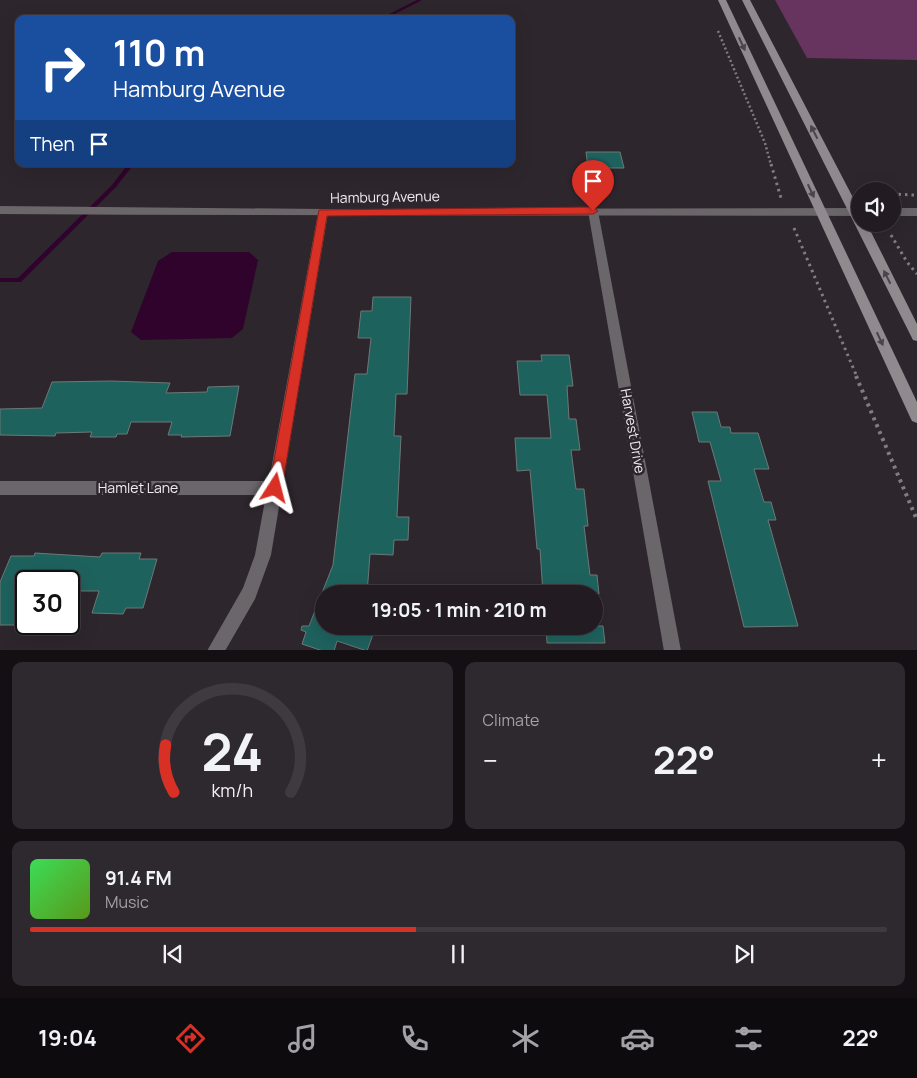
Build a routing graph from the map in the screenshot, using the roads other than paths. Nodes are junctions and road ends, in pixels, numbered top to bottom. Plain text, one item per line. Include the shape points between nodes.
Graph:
1 (722, 0) edge
2 (746, 0) edge
3 (851, 201) edge
4 (0, 210) edge
5 (593, 211) junction
6 (821, 212) junction
7 (851, 212) edge
8 (901, 212) edge
9 (917, 212) edge
10 (323, 213) junction
11 (865, 232) edge
12 (917, 336) edge
13 (917, 417) edge
14 (0, 488) edge
15 (275, 488) junction
16 (215, 650) edge
17 (673, 650) edge

1 -> 6 main road
3 -> 2 main road
4 - 10 street, Hamburg Avenue
5 - 6 street, Hamburg Avenue
5 - 10 street, Hamburg Avenue
5 - 17 street, Harvest Drive
6 - 7 street, Hamburg Avenue
6 -> 13 main road
8 - 9 street
10 - 15 street
12 -> 11 main road
14 - 15 street, Hamlet Lane
15 - 16 street via 256,576

